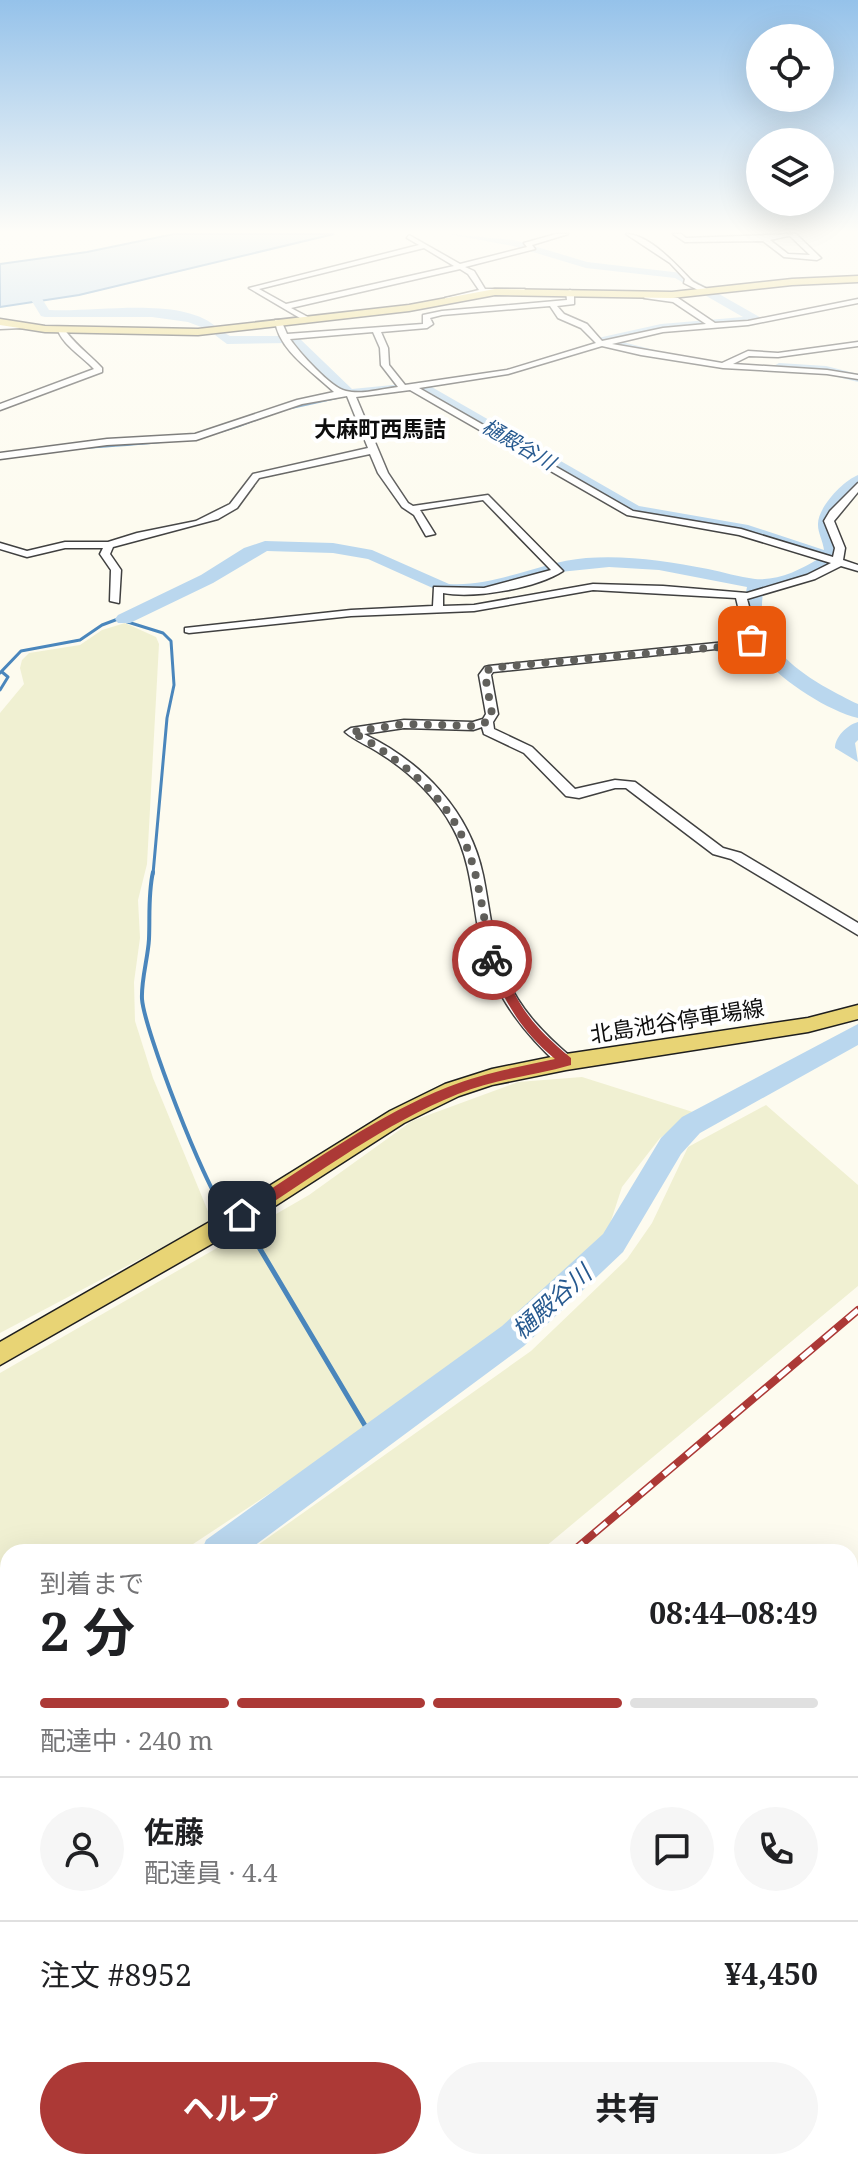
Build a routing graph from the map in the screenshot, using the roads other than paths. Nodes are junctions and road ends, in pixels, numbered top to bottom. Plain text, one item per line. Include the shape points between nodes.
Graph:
1 (63, 335) edge
2 (284, 335) edge
3 (317, 335) edge
4 (378, 335) edge
5 (596, 335) edge
6 (641, 335) edge
7 (285, 338) junction
8 (607, 343) junction
9 (858, 344) edge
10 (724, 365) junction
11 (856, 377) edge
12 (415, 388) junction
13 (346, 395) junction
14 (0, 407) edge
15 (374, 450) junction
16 (0, 456) edge
17 (858, 486) edge
18 (845, 499) junction
19 (858, 501) edge
20 (411, 509) junction
21 (430, 534) dead end
22 (109, 545) junction
23 (0, 546) edge
24 (830, 561) junction
25 (858, 568) edge
26 (749, 596) junction
27 (115, 601) dead end
28 (438, 610) junction
29 (189, 630) dead end
30 (487, 722) junction
31 (858, 930) edge
32 (858, 1012) edge
33 (566, 1062) junction
34 (0, 1354) edge

1 - 14 street via 99,370
2 - 7 street
3 - 7 street
4 - 12 street via 385,365
5 - 8 street
6 - 8 street
7 - 13 street
8 - 10 street
8 - 12 street via 524,368
9 - 10 street via 778,355 748,353
10 - 11 street
12 - 13 street
12 - 24 street via 630,513 741,532
13 - 15 street
13 - 16 street via 270,410 196,437
15 - 20 street via 383,473
15 - 22 street via 256,476 234,506 217,516
17 - 18 street
18 - 19 street
18 - 24 street via 829,521 840,548
20 - 21 street
20 - 28 street via 485,497 554,568 494,591 438,589
22 - 23 street via 65,545 27,554
22 - 27 street via 105,554 116,570
24 - 25 street
24 - 26 street via 811,577
26 - 28 street via 593,587
26 - 30 street via 750,643 489,669 485,675 492,714
28 - 29 street
30 - 31 street via 488,731 528,750 571,793 630,785 718,851 736,856
30 - 33 street via 376,726 351,732 433,790 451,812 468,845 492,959 517,1012
32 - 33 main road, 北島池谷停車場線 via 808,1025
33 - 34 main road, 北島池谷停車場線 via 479,1081 397,1117 242,1215

